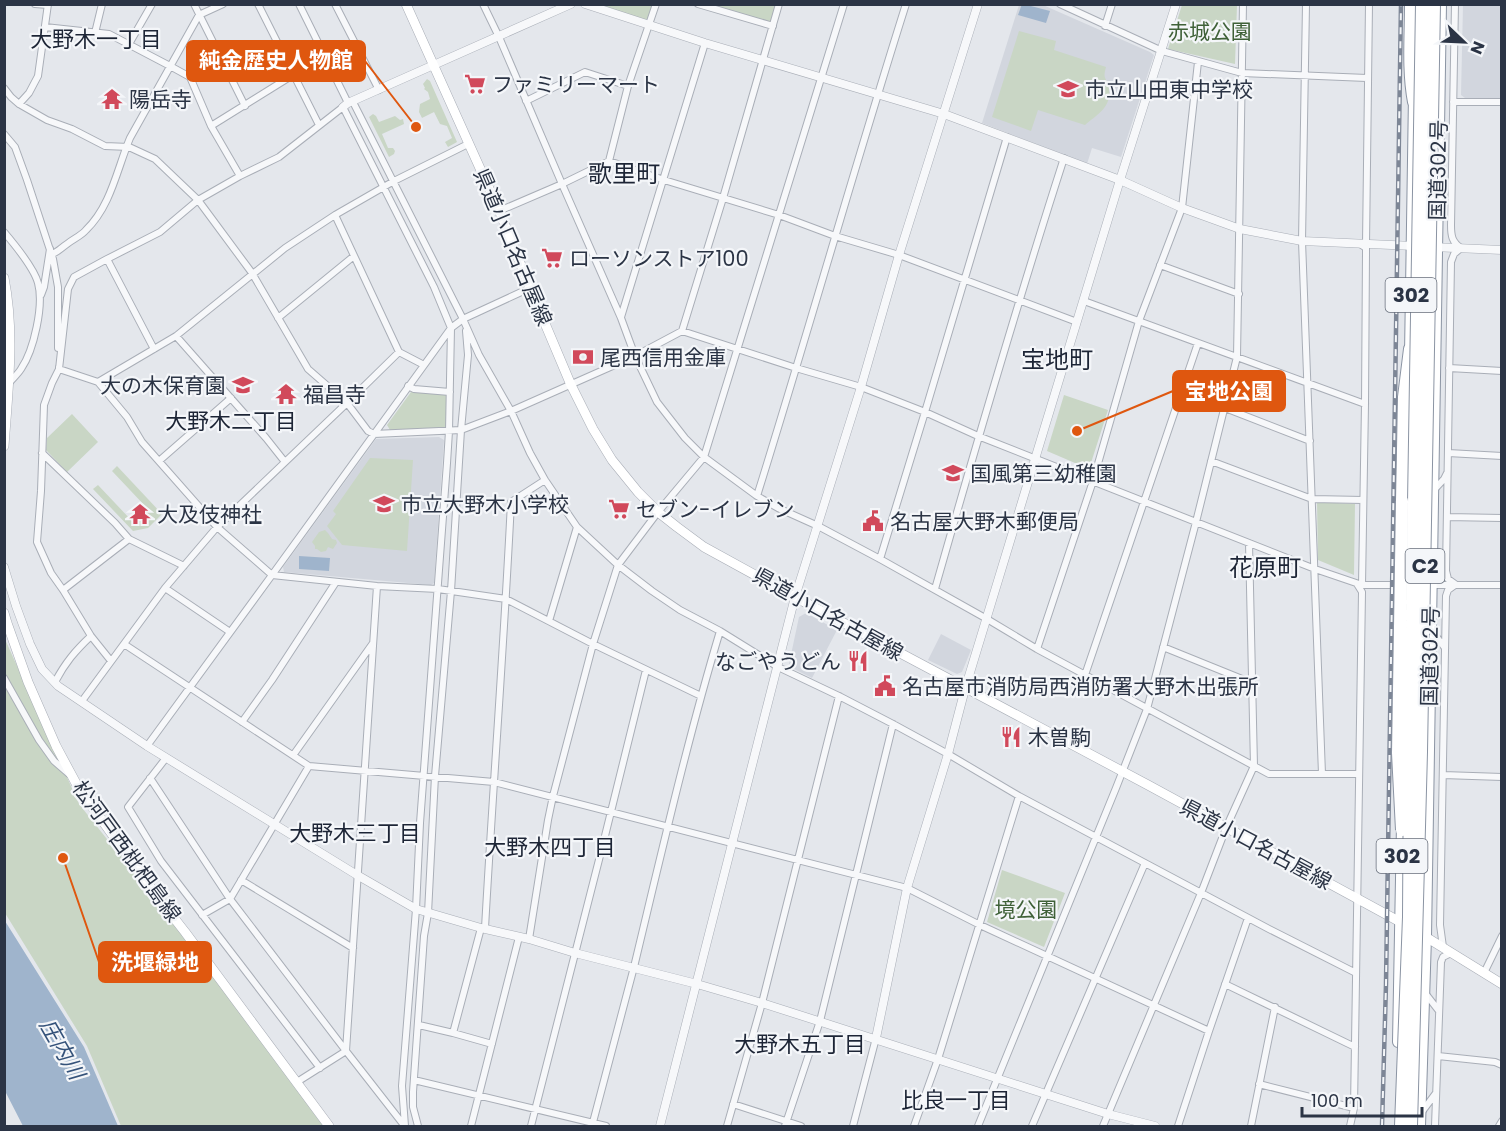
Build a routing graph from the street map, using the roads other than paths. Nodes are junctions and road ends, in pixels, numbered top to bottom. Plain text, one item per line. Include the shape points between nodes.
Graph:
1 (35, 4) edge
2 (102, 4) edge
3 (152, 4) edge
4 (194, 4) edge
5 (223, 4) edge
6 (258, 4) edge
7 (299, 4) edge
8 (335, 4) edge
9 (406, 4) edge
10 (483, 4) edge
11 (571, 4) edge
12 (585, 4) edge
13 (656, 4) edge
14 (698, 4) edge
15 (779, 4) edge
16 (844, 4) edge
17 (906, 4) edge
18 (978, 4) edge
19 (1060, 4) edge
20 (1112, 4) edge
21 (1176, 4) edge
22 (1243, 4) edge
23 (1306, 4) edge
24 (1369, 4) edge
25 (1413, 4) edge
26 (1422, 4) edge
27 (1434, 4) edge
28 (1441, 4) edge
29 (1455, 4) edge
30 (48, 5) edge
31 (199, 15) junction
32 (649, 25) junction
33 (773, 26) junction
34 (1105, 26) junction
35 (45, 27) junction
36 (95, 33) junction
37 (499, 37) junction
38 (705, 43) junction
39 (129, 44) junction
40 (1162, 51) junction
41 (763, 60) junction
42 (1198, 62) junction
43 (170, 66) junction
44 (433, 66) junction
45 (1242, 73) junction
46 (293, 75) junction
47 (1305, 77) junction
48 (822, 78) junction
49 (1367, 78) junction
50 (628, 87) junction
51 (4, 88) edge
52 (380, 90) junction
53 (877, 95) junction
54 (526, 101) junction
55 (1414, 102) joint
56 (1453, 102) junction
57 (1502, 102) edge
58 (19, 104) junction
59 (348, 104) junction
60 (245, 106) junction
61 (944, 114) junction
62 (319, 125) junction
63 (211, 126) junction
64 (4, 134) edge
65 (1007, 137) junction
66 (468, 144) junction
67 (126, 147) junction
68 (1064, 158) junction
69 (609, 161) junction
70 (1452, 162) junction
71 (240, 176) junction
72 (664, 180) junction
73 (1120, 180) junction
74 (1438, 180) junction
75 (394, 181) junction
76 (562, 184) junction
77 (384, 187) junction
78 (723, 198) junction
79 (198, 200) junction
80 (1182, 208) junction
81 (499, 211) junction
82 (335, 215) junction
83 (779, 215) junction
84 (1240, 229) junction
85 (4, 232) edge
86 (835, 236) junction
87 (1302, 241) junction
88 (1362, 244) junction
89 (1412, 246) junction
90 (1437, 247) junction
91 (1461, 248) junction
92 (1502, 250) edge
93 (51, 252) junction
94 (899, 255) junction
95 (354, 256) junction
96 (107, 259) junction
97 (1160, 265) junction
98 (252, 273) junction
99 (4, 278) edge
100 (964, 280) junction
101 (530, 288) junction
102 (1437, 293) junction
103 (1239, 294) junction
104 (40, 298) junction
105 (1018, 300) junction
106 (1084, 301) junction
107 (1450, 309) junction
108 (278, 318) junction
109 (621, 318) junction
110 (463, 319) junction
111 (1139, 321) junction
112 (1077, 322) junction
113 (451, 328) junction
114 (682, 331) junction
115 (176, 336) junction
116 (1198, 343) junction
117 (1410, 349) junction
118 (154, 350) junction
119 (738, 350) junction
120 (399, 352) junction
121 (635, 356) junction
122 (1237, 357) junction
123 (424, 365) junction
124 (796, 368) junction
125 (1449, 368) junction
126 (59, 369) junction
127 (1502, 371) edge
128 (98, 382) junction
129 (1307, 382) junction
130 (9, 383) junction
131 (571, 385) junction
132 (408, 386) junction
133 (861, 387) junction
134 (450, 392) junction
135 (231, 398) junction
136 (347, 403) junction
137 (1365, 404) junction
138 (1225, 408) junction
139 (511, 411) junction
140 (925, 412) junction
141 (461, 430) junction
142 (449, 431) junction
143 (374, 434) junction
144 (978, 436) junction
145 (1310, 441) junction
146 (4, 446) edge
147 (42, 453) junction
148 (1448, 453) junction
149 (1502, 456) edge
150 (704, 457) junction
151 (1036, 459) junction
152 (159, 461) junction
153 (1212, 461) junction
154 (285, 462) junction
155 (1448, 470) junction
156 (545, 480) junction
157 (1093, 481) junction
158 (1433, 492) junction
159 (756, 496) junction
160 (1312, 499) junction
161 (1363, 500) junction
162 (1144, 502) junction
163 (658, 512) junction
164 (1447, 517) junction
165 (1502, 518) edge
166 (1196, 522) junction
167 (818, 526) junction
168 (217, 527) junction
169 (578, 527) junction
170 (129, 539) junction
171 (1249, 543) junction
172 (880, 559) junction
173 (618, 565) junction
174 (184, 566) junction
175 (4, 567) edge
176 (1315, 569) junction
177 (272, 576) junction
178 (336, 582) junction
179 (1359, 584) junction
180 (1456, 584) junction
181 (1407, 585) junction
182 (1431, 585) junction
183 (1502, 585) edge
184 (377, 586) junction
185 (165, 588) junction
186 (438, 589) junction
187 (935, 589) junction
188 (63, 590) junction
189 (451, 591) junction
190 (795, 597) junction
191 (506, 599) junction
192 (4, 613) edge
193 (987, 619) junction
194 (549, 621) junction
195 (1430, 628) junction
196 (720, 631) junction
197 (230, 632) junction
198 (91, 636) junction
199 (373, 643) junction
200 (124, 644) junction
201 (593, 644) junction
202 (1163, 647) junction
203 (1445, 648) junction
204 (1037, 650) junction
205 (111, 662) junction
206 (778, 667) junction
207 (646, 670) junction
208 (1085, 675) junction
209 (4, 678) edge
210 (55, 682) junction
211 (1252, 683) junction
212 (190, 688) junction
213 (965, 689) junction
214 (701, 696) junction
215 (839, 696) junction
216 (82, 701) junction
217 (1147, 709) junction
218 (242, 722) junction
219 (893, 724) junction
220 (147, 746) junction
221 (294, 754) junction
222 (948, 754) junction
223 (166, 758) junction
224 (309, 766) junction
225 (1254, 766) junction
226 (364, 770) junction
227 (1122, 772) junction
228 (1322, 774) junction
229 (1359, 774) junction
230 (424, 775) junction
231 (1443, 775) junction
232 (435, 776) junction
233 (73, 777) junction
234 (1502, 777) edge
235 (150, 778) junction
236 (494, 782) junction
237 (554, 796) junction
238 (1019, 796) junction
239 (611, 811) junction
240 (274, 824) junction
241 (668, 826) junction
242 (1226, 828) junction
243 (1096, 837) junction
244 (733, 842) junction
245 (799, 860) junction
246 (1145, 863) junction
247 (357, 875) junction
248 (855, 875) junction
249 (241, 880) junction
250 (907, 888) junction
251 (1409, 890) junction
252 (1201, 893) junction
253 (230, 899) junction
254 (1358, 899) junction
255 (416, 909) junction
256 (428, 913) junction
257 (202, 915) junction
258 (1248, 918) junction
259 (1401, 922) junction
260 (980, 925) junction
261 (483, 928) junction
262 (1502, 936) edge
263 (1426, 937) junction
264 (519, 938) junction
265 (529, 939) junction
266 (353, 948) junction
267 (1447, 950) junction
268 (575, 953) junction
269 (1047, 956) junction
270 (633, 968) junction
271 (1484, 973) junction
272 (1356, 974) junction
273 (1095, 978) junction
274 (697, 984) junction
275 (1225, 984) junction
276 (1502, 984) edge
277 (1424, 993) junction
278 (762, 1003) junction
279 (1154, 1005) junction
280 (1275, 1007) junction
281 (1439, 1014) junction
282 (820, 1021) junction
283 (418, 1025) junction
284 (1209, 1030) junction
285 (453, 1033) junction
286 (876, 1038) junction
287 (492, 1044) junction
288 (1355, 1047) junction
289 (346, 1051) junction
290 (1438, 1056) junction
291 (938, 1059) junction
292 (1502, 1065) edge
293 (320, 1068) junction
294 (997, 1078) junction
295 (414, 1080) junction
296 (297, 1082) junction
297 (1259, 1084) junction
298 (1437, 1090) junction
299 (1046, 1093) junction
300 (480, 1095) junction
301 (734, 1104) junction
302 (1354, 1108) junction
303 (535, 1110) junction
304 (1421, 1113) junction
305 (1108, 1114) junction
306 (1502, 1121) edge
307 (786, 1124) edge
308 (592, 1125) edge
309 (329, 1126) edge
310 (405, 1126) edge
311 (418, 1126) edge
312 (471, 1126) edge
313 (531, 1126) edge
314 (606, 1126) edge
315 (660, 1126) edge
316 (727, 1126) edge
317 (801, 1126) edge
318 (853, 1126) edge
319 (914, 1126) edge
320 (978, 1126) edge
321 (1032, 1126) edge
322 (1103, 1126) edge
323 (1155, 1126) edge
324 (1179, 1126) edge
325 (1251, 1126) edge
326 (1350, 1126) edge
327 (1395, 1126) edge
328 (1401, 1126) edge
329 (1412, 1126) edge
330 (1420, 1126) edge
331 (1436, 1126) edge
332 (1499, 1126) edge

1 - 30 street
2 - 36 street
3 - 39 street
4 - 31 street
5 - 31 street
6 - 46 street
7 - 59 street
8 - 52 street
9 - 44 main road, 県道小口名古屋線
10 - 37 street
11 - 37 street
12 - 32 street
13 - 32 street
14 - 33 street
15 - 33 street
16 - 48 street
17 - 53 street
18 - 61 street
19 - 34 street
20 - 34 street
21 - 40 street
22 - 45 street
23 - 47 street
24 - 49 street
25 - 55 highway via 1410,62
26 - 251 highway, C2, bridge
27 - 329 highway, C2, bridge
28 - 74 highway, 国道302号 / 302
29 - 56 street
30 - 35 street
31 - 43 street
31 - 60 street
32 - 38 street
32 - 50 street
33 - 41 street
34 - 40 street
35 - 36 street
35 - 58 street via 38,76
36 - 39 street via 109,34
37 - 44 street
37 - 54 street
38 - 41 street
38 - 72 street
39 - 43 street
40 - 42 street
40 - 73 street
41 - 48 street
41 - 78 street
42 - 45 street
42 - 80 street
43 - 63 street via 190,77
43 - 67 street
44 - 52 street
44 - 66 main road, 県道小口名古屋線
45 - 47 street
45 - 84 street
46 - 60 street
46 - 62 street
47 - 49 street
47 - 87 street
48 - 53 street
48 - 83 street
49 - 88 street
50 - 54 street via 585,72
50 - 69 street
51 - 58 street
52 - 59 street
53 - 61 street
53 - 86 street
54 - 76 street
55 - 89 highway, 国道302号 / 302
56 - 57 street
56 - 70 street
58 - 67 street via 105,146
59 - 62 street
59 - 75 street
59 - 77 street
60 - 63 street
61 - 65 street
61 - 94 street
62 - 71 street via 279,157
63 - 71 street
64 - 93 street via 15,147
65 - 68 street
65 - 100 street
66 - 75 street
66 - 81 main road, 県道小口名古屋線
67 - 79 street via 155,159
67 - 93 street via 106,201 94,220 58,252
68 - 73 street
68 - 105 street
69 - 72 street
69 - 76 street
70 - 74 street
70 - 91 street via 1451,237
71 - 79 street
72 - 78 street
72 - 109 street
73 - 80 street
73 - 106 street
74 - 90 highway, 国道302号 / 302
75 - 77 street
75 - 110 street
76 - 81 street
76 - 109 street
77 - 82 street
77 - 113 street
78 - 83 street
78 - 114 street
79 - 96 street via 160,232
79 - 98 street
80 - 84 street
80 - 97 street
81 - 101 main road, 県道小口名古屋線
82 - 95 street
82 - 98 street
83 - 86 street
83 - 119 street
84 - 87 street
84 - 103 street
85 - 104 street via 38,282
86 - 94 street
86 - 124 street
87 - 88 street
87 - 129 street
88 - 89 street
88 - 137 street via 1366,252
89 - 90 street
89 - 117 highway, 国道302号 / 302
90 - 91 street
90 - 102 highway, 国道302号 / 302
91 - 92 street
91 - 107 street via 1450,262
93 - 104 street
93 - 126 street via 58,287
94 - 100 street
94 - 133 street
95 - 108 street
95 - 120 street
96 - 118 street
96 - 126 street via 74,277 68,289
97 - 103 street
97 - 111 street
98 - 108 street
98 - 115 street
99 - 130 main road via 10,328
100 - 105 street
100 - 140 street
101 - 110 street
101 - 131 main road, 県道小口名古屋線
102 - 107 street
102 - 158 highway, 国道302号 / 302
103 - 122 street
104 - 130 street via 34,338 22,368
105 - 112 street
105 - 144 street
106 - 111 street
106 - 112 street
107 - 125 street
108 - 136 street via 308,369
109 - 121 street
110 - 113 street
110 - 139 street
110 - 141 street via 468,355
111 - 116 street
111 - 157 street
112 - 151 street
113 - 123 street
113 - 134 street
114 - 119 street
114 - 121 street
115 - 118 street
115 - 135 street
116 - 122 street
116 - 162 street
117 - 181 highway, 国道302号 / 302
117 - 251 highway, bridge via 1404,397 1398,753
118 - 128 street
119 - 124 street
119 - 150 street
120 - 123 street
120 - 136 street
121 - 131 street
121 - 150 street via 657,402
122 - 129 street
122 - 138 street
123 - 132 street
124 - 133 street
124 - 159 street
125 - 127 street
125 - 148 street
126 - 128 street
126 - 147 street via 44,405
128 - 152 street
129 - 137 street
129 - 145 street
130 - 146 main road
131 - 139 street
131 - 163 main road, 県道小口名古屋線 via 612,460
132 - 134 street
132 - 143 street
133 - 140 street
133 - 167 street
134 - 142 street
135 - 152 street
135 - 154 street
136 - 143 street
136 - 154 street
137 - 161 street
138 - 145 street
138 - 153 street
139 - 141 street
139 - 156 street
140 - 144 street
140 - 172 street
141 - 142 street
141 - 189 street
142 - 143 street
142 - 186 street
143 - 177 street
144 - 151 street
144 - 187 street
145 - 160 street
147 - 170 street
147 - 188 street via 37,542
148 - 149 street
148 - 155 street
150 - 159 street
150 - 163 street
151 - 157 street
151 - 193 street
152 - 168 street
153 - 160 street
153 - 166 street
154 - 168 street
155 - 158 street
155 - 164 street
156 - 169 street
156 - 191 street via 511,502
157 - 162 street
157 - 204 street
158 - 182 highway, 国道302号 / 302
159 - 167 street
160 - 161 street
160 - 176 street
161 - 179 street
162 - 166 street
162 - 208 street
163 - 173 street
163 - 190 main road, 県道小口名古屋線 via 704,547
164 - 165 street
164 - 180 street via 1446,572
166 - 171 street
166 - 202 street
167 - 172 street
167 - 190 street
168 - 174 street
168 - 177 street
169 - 173 street
169 - 194 street
170 - 174 street
170 - 188 street
171 - 176 street
171 - 211 street
172 - 187 street
173 - 196 street via 680,610
173 - 201 street
174 - 185 street
175 - 210 street via 30,644 42,669
176 - 179 street
176 - 228 street
177 - 178 street
177 - 197 street
178 - 184 street
178 - 218 street
179 - 181 street
179 - 229 street
180 - 182 street
180 - 183 street
180 - 203 street via 1447,593
181 - 182 street
181 - 259 highway, 国道302号 / 302
182 - 195 highway, 国道302号 / 302
184 - 186 street
184 - 199 street
185 - 197 street
185 - 200 street
186 - 189 street
186 - 230 street
187 - 193 street
188 - 198 street
189 - 191 street
189 - 232 street
190 - 206 street
190 - 213 main road, 県道小口名古屋線
191 - 194 street
191 - 236 street
192 - 233 main road, 松河戸西枇杷島線 via 28,682
193 - 204 street
193 - 213 street
194 - 201 street
195 - 203 street
195 - 263 highway, 国道302号 / 302
196 - 206 street
196 - 214 street
197 - 212 street
198 - 205 street
198 - 210 street via 74,652
199 - 221 street
199 - 226 street
200 - 205 street
200 - 212 street
201 - 207 street
201 - 237 street
202 - 211 street
202 - 217 street
203 - 231 street
204 - 208 street
205 - 216 street
206 - 215 street
206 - 244 street
207 - 214 street
207 - 239 street
208 - 217 street
209 - 233 street via 39,740 54,761
210 - 216 street
211 - 225 street
212 - 218 street
212 - 220 street
213 - 222 street
213 - 227 main road, 県道小口名古屋線
214 - 241 street
215 - 219 street
215 - 245 street
216 - 220 street
217 - 225 street
217 - 227 street
218 - 221 street
219 - 222 street
219 - 248 street
220 - 223 street
221 - 224 street
222 - 238 street
222 - 250 street
223 - 235 street
223 - 240 street
224 - 226 street
224 - 240 street
225 - 228 street via 1269,774
225 - 242 street
226 - 230 street
226 - 247 street
227 - 242 main road, 県道小口名古屋線
227 - 243 street
228 - 229 street
229 - 254 street
230 - 232 street
230 - 255 street
231 - 234 street
231 - 267 street via 1440,925
232 - 236 street
232 - 256 street
233 - 296 main road, 松河戸西枇杷島線
235 - 253 street
235 - 257 street via 128,807 161,861
236 - 237 street
236 - 261 street
237 - 239 street
237 - 265 street
238 - 243 street
238 - 260 street
239 - 241 street
239 - 268 street
240 - 247 street
240 - 249 street
241 - 244 street
241 - 270 street
242 - 252 street
242 - 254 main road, 県道小口名古屋線
243 - 246 street
243 - 269 street
244 - 245 street
244 - 274 street
245 - 248 street
245 - 278 street
246 - 252 street
246 - 273 street
247 - 255 street
247 - 266 street
248 - 250 street
248 - 282 street
249 - 253 street
249 - 266 street
250 - 260 street
250 - 286 street
251 - 328 highway, C2, bridge
252 - 258 street
252 - 279 street
253 - 257 street
253 - 289 street
254 - 259 main road, 県道小口名古屋線
254 - 272 street
255 - 256 street
255 - 310 street via 402,1086
256 - 261 street
256 - 283 street
257 - 293 street
258 - 272 street
258 - 275 street
259 - 263 main road, 県道小口名古屋線
259 - 327 highway, 国道302号 / 302
260 - 269 street
260 - 291 street
261 - 264 street
261 - 285 street
262 - 271 street
263 - 267 main road, 県道小口名古屋線
263 - 277 highway, 国道302号 / 302
264 - 265 street
264 - 287 street
265 - 268 street
266 - 289 street
267 - 271 main road, 県道小口名古屋線
267 - 281 street via 1441,963
268 - 270 street
268 - 303 street
269 - 273 street
269 - 294 street
270 - 274 street
270 - 308 street
271 - 276 main road, 県道小口名古屋線
272 - 288 street
273 - 279 street
273 - 299 street
274 - 278 street
274 - 315 street
275 - 280 street
275 - 284 street
277 - 281 street
277 - 304 highway, 国道302号 / 302
278 - 282 street
278 - 301 street
279 - 284 street
279 - 305 street
280 - 288 street
280 - 297 street
281 - 290 street
282 - 286 street
282 - 307 street
283 - 285 street
283 - 295 street
284 - 324 street
285 - 287 street
286 - 291 street
286 - 318 street
287 - 300 street
288 - 302 street
289 - 293 street
289 - 310 street
290 - 292 street
290 - 298 street
291 - 294 street
291 - 319 street
293 - 296 street
294 - 299 street
294 - 320 street
295 - 300 street
295 - 311 street via 413,1107
296 - 309 main road, 松河戸西枇杷島線
297 - 302 street
297 - 325 street
298 - 304 street
298 - 331 street
299 - 305 street
299 - 321 street
300 - 303 street
300 - 312 street
301 - 307 street
301 - 316 street
302 - 326 street
303 - 308 street
303 - 313 street
304 - 330 highway, 国道302号 / 302
305 - 322 street
305 - 323 street
306 - 332 street
307 - 317 street
308 - 314 street

